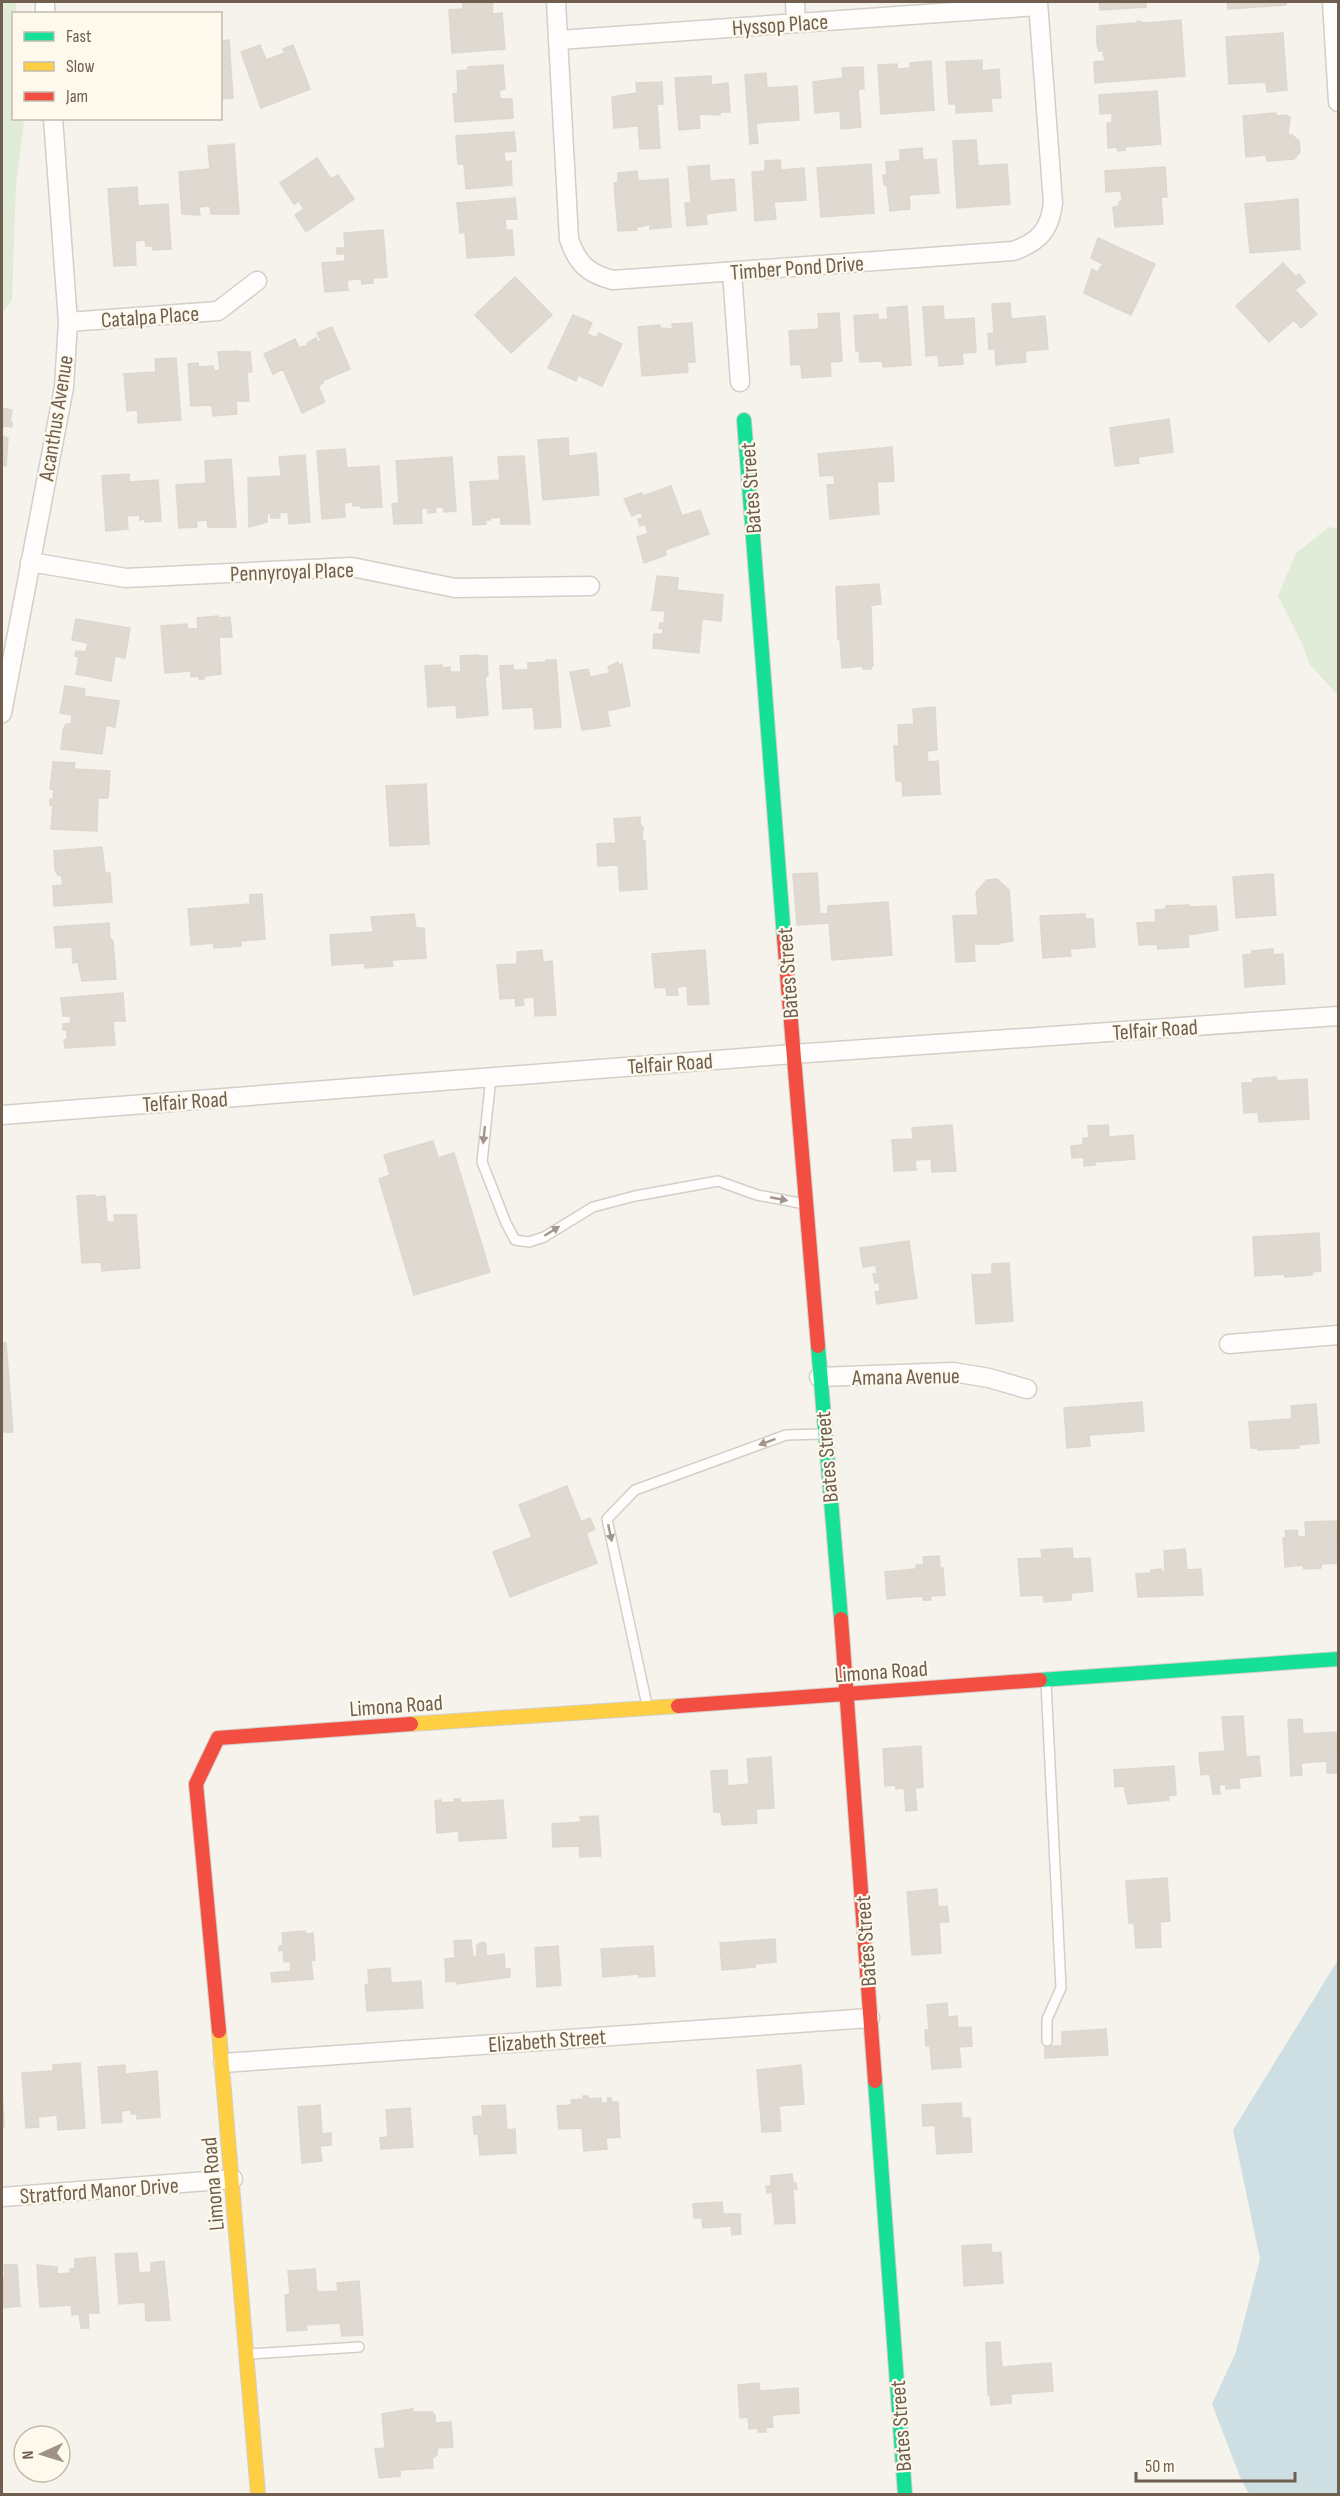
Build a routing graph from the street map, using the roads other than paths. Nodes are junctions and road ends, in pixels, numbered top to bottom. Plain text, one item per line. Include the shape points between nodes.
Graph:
1 (556, 2) edge
2 (795, 2) edge
3 (1332, 2) edge
4 (1038, 4) edge
5 (796, 23) junction
6 (559, 40) junction
7 (1338, 102) edge
8 (53, 120) edge
9 (732, 273) junction
10 (257, 281) dead end
11 (68, 322) junction
12 (740, 382) dead end
13 (744, 420) dead end
14 (30, 562) junction
15 (590, 586) dead end
16 (2, 713) edge
17 (1338, 1016) edge
18 (793, 1054) junction
19 (491, 1077) junction
20 (2, 1115) edge
21 (805, 1204) junction
22 (1338, 1335) edge
23 (1229, 1344) dead end
24 (819, 1377) junction
25 (1027, 1389) dead end
26 (824, 1433) junction
27 (1338, 1659) edge
28 (1046, 1680) junction
29 (847, 1695) junction
30 (648, 1709) junction
31 (870, 2018) junction
32 (1047, 2041) dead end
33 (223, 2063) junction
34 (233, 2179) junction
35 (2, 2197) edge
36 (358, 2347) dead end
37 (247, 2354) junction
38 (258, 2494) edge
39 (904, 2494) edge

1 - 6 street, Timber Pond Drive
2 - 5 street
3 - 7 street
4 - 5 street, Hyssop Place
4 - 9 street, Timber Pond Drive via 1053,203 1051,221 1036,239 1013,251
5 - 6 street, Hyssop Place
6 - 9 street, Timber Pond Drive via 569,239 574,255 584,268 613,280
8 - 11 street, Acanthus Avenue
9 - 12 street
10 - 11 street, Catalpa Place via 218,311
11 - 14 street, Acanthus Avenue via 64,387
13 - 18 street, Bates Street
14 - 15 street, Pennyroyal Place via 126,578 352,567 454,588
14 - 16 street, Acanthus Avenue
17 - 18 street, Telfair Road
18 - 19 street, Telfair Road
18 - 21 street, Bates Street
19 - 20 street, Telfair Road
19 -> 21 lane via 482,1162 515,1240 529,1242 544,1236 593,1207 718,1182 757,1195
21 - 24 street, Bates Street
22 - 23 street
24 - 25 street, Amana Avenue via 953,1372
24 - 26 street, Bates Street
26 - 29 street, Bates Street
26 -> 30 lane via 786,1435 636,1490 607,1519
27 - 28 street, Limona Road
28 - 29 street, Limona Road
28 - 32 lane via 1061,1988 1047,2019
29 - 30 street, Limona Road
29 - 31 street, Bates Street
30 - 33 street, Limona Road via 218,1738 196,1784
31 - 33 street, Elizabeth Street
31 - 39 street, Bates Street
33 - 34 street, Limona Road
34 - 35 street, Stratford Manor Drive
34 - 37 street, Limona Road
36 - 37 lane
37 - 38 street, Limona Road

